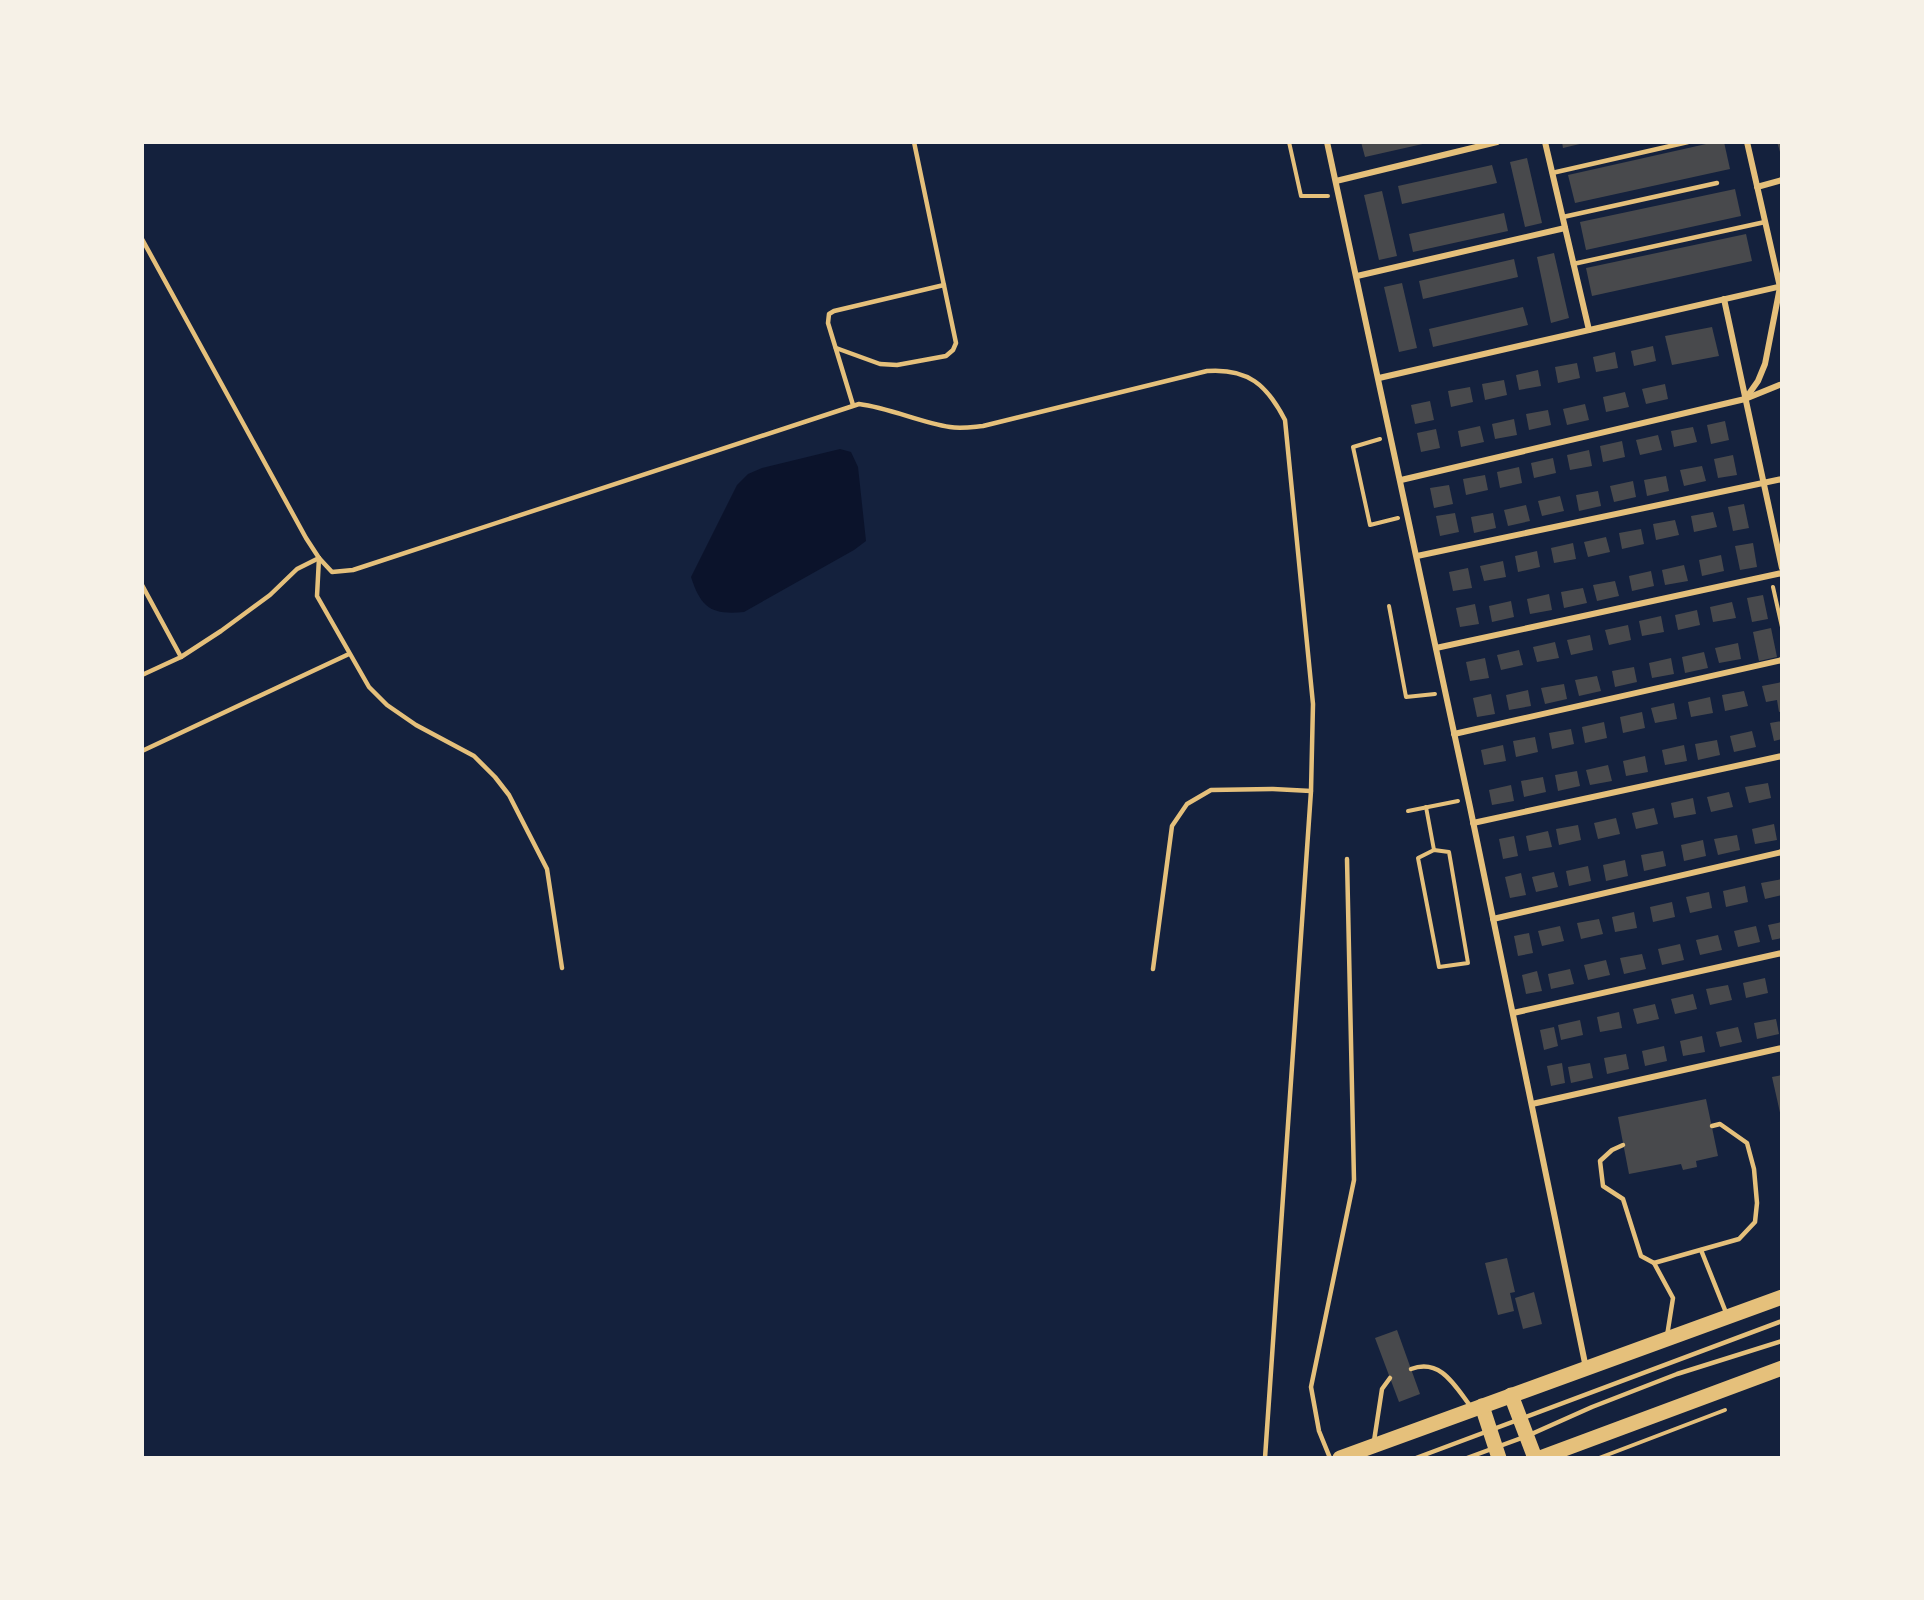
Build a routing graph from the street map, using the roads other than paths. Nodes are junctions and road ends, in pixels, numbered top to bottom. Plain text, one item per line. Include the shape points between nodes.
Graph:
1 (914, 142) edge
2 (1327, 142) edge
3 (1497, 142) edge
4 (1545, 142) edge
5 (1688, 142) edge
6 (1747, 142) edge
7 (1552, 173) junction
8 (1782, 180) edge
9 (1336, 181) junction
10 (1717, 183) dead end
11 (1757, 187) junction
12 (1563, 217) junction
13 (1765, 222) junction
14 (1565, 228) junction
15 (142, 239) edge
16 (1573, 264) junction
17 (1357, 276) junction
18 (944, 285) junction
19 (1781, 287) edge
20 (1724, 299) junction
21 (1589, 330) junction
22 (836, 348) junction
23 (1379, 378) junction
24 (1782, 384) edge
25 (1745, 399) junction
26 (853, 405) junction
27 (1782, 479) edge
28 (1401, 480) junction
29 (1764, 484) junction
30 (1417, 556) junction
31 (319, 558) junction
32 (1782, 568) edge
33 (1782, 573) edge
34 (142, 585) edge
35 (1437, 648) junction
36 (349, 654) junction
37 (181, 657) junction
38 (1782, 660) edge
39 (142, 675) edge
40 (1455, 734) junction
41 (142, 750) edge
42 (1782, 756) edge
43 (1311, 791) junction
44 (1473, 823) junction
45 (1782, 852) edge
46 (1347, 859) dead end
47 (1493, 919) junction
48 (1782, 952) edge
49 (562, 968) dead end
50 (1153, 969) dead end
51 (1513, 1013) junction
52 (1782, 1048) edge
53 (1532, 1104) junction
54 (1712, 1126) dead end
55 (1623, 1144) dead end
56 (1701, 1250) junction
57 (1654, 1263) junction
58 (1782, 1297) edge
59 (1728, 1317) junction
60 (1782, 1321) edge
61 (1667, 1339) junction
62 (1782, 1341) edge
63 (1586, 1368) junction
64 (1782, 1368) edge
65 (1411, 1369) dead end
66 (1390, 1378) dead end
67 (1511, 1395) junction
68 (1477, 1408) junction
69 (1520, 1419) junction
70 (1490, 1430) junction
71 (1527, 1436) junction
72 (1373, 1445) junction
73 (1498, 1452) edge
74 (1264, 1458) edge
75 (1330, 1458) edge
76 (1340, 1458) edge
77 (1416, 1458) edge
78 (1467, 1458) edge
79 (1538, 1458) edge

1 - 18 lane
2 - 9 street
3 - 9 street
4 - 7 street
5 - 7 lane
6 - 11 street
7 - 12 street
8 - 11 street
9 - 17 street
10 - 12 lane
11 - 13 street
12 - 14 street
13 - 16 lane
13 - 19 street
14 - 16 street
14 - 17 street
15 - 31 lane
16 - 21 street
17 - 23 street
18 - 22 lane via 834,311 829,314 828,323
18 - 22 lane via 956,343 946,356 897,365 880,364
19 - 20 street
19 - 25 street via 1765,364
20 - 21 street
20 - 25 street
21 - 23 street
22 - 26 lane
23 - 28 street
24 - 25 street
25 - 28 street
25 - 29 street
26 - 31 lane via 353,570 332,572
26 - 43 lane via 874,406 963,428 1207,371 1242,373 1268,392 1285,420 1313,704
27 - 29 street
28 - 30 street
29 - 30 street
29 - 32 street
30 - 35 street
31 - 36 lane via 317,596
31 - 37 lane via 297,569 270,595
33 - 35 street
34 - 37 lane
35 - 40 street
36 - 41 lane
36 - 49 lane via 369,687 387,705 474,756 509,795 547,869
37 - 39 lane
38 - 40 street
40 - 44 street
42 - 44 street
43 - 50 lane via 1210,790 1187,804 1173,826
43 - 74 lane
44 - 47 street
45 - 47 street
46 - 75 lane via 1354,1179 1311,1387 1319,1431
47 - 51 street
48 - 51 street
51 - 53 street
52 - 53 street
53 - 63 street
54 - 56 lane via 1720,1124 1747,1143 1757,1203 1755,1222 1739,1239
55 - 57 lane via 1600,1161 1603,1186 1623,1199 1641,1256
56 - 57 lane
56 - 59 lane
57 - 61 lane via 1673,1298
58 - 59 main road
59 - 61 main road
60 - 69 lane
61 - 63 main road
62 - 71 lane via 1677,1374
63 - 67 main road
64 - 79 main road
65 - 68 lane via 1426,1365 1438,1369
66 - 72 lane via 1382,1389
67 - 68 main road
67 - 69 main road
68 - 70 main road
68 - 72 main road
69 - 70 lane
69 - 71 main road
70 - 73 main road
70 - 77 lane
71 - 73 lane
71 - 79 main road
72 - 76 main road
73 - 78 lane

